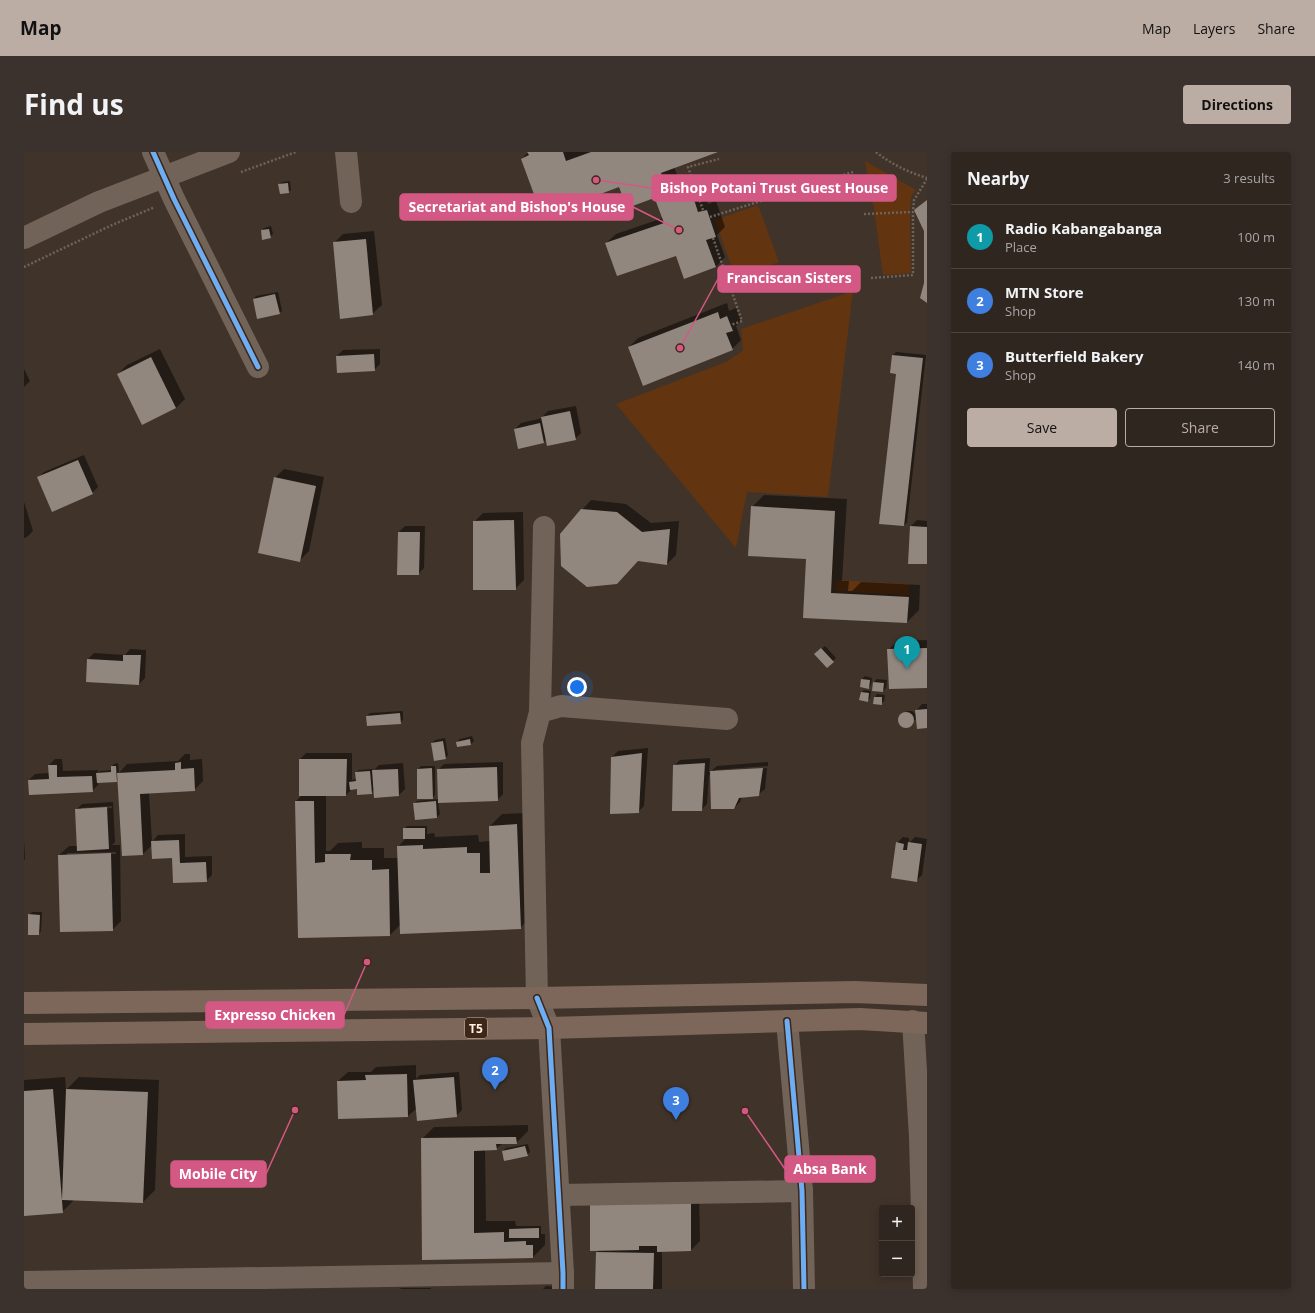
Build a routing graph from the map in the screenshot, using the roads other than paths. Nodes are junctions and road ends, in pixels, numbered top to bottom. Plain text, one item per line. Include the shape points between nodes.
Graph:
1 (153, 152) edge
2 (229, 152) edge
3 (346, 152) edge
4 (163, 177) junction
5 (351, 202) dead end
6 (24, 238) edge
7 (258, 368) dead end
8 (544, 527) dead end
9 (540, 712) junction
10 (727, 719) dead end
11 (927, 995) edge
12 (536, 998) junction
13 (24, 1003) edge
14 (787, 1021) junction
15 (920, 1022) edge
16 (549, 1028) junction
17 (24, 1034) edge
18 (802, 1191) junction
19 (558, 1195) junction
20 (563, 1281) edge
21 (24, 1282) edge
22 (804, 1289) edge
23 (924, 1289) edge

1 - 4 street
2 - 4 street
3 - 5 street
4 - 6 street via 99,202
4 - 7 street
8 - 9 street
9 - 10 street via 561,706
9 - 12 street via 532,743
11 - 12 highway via 855,992
12 - 13 highway
12 - 16 street
14 - 15 highway, T5 via 860,1019
14 - 16 highway, T5
14 - 18 street
15 - 23 street
16 - 17 highway, T5
16 - 19 street
18 - 19 street
18 - 22 street
19 - 20 street
20 - 21 street

